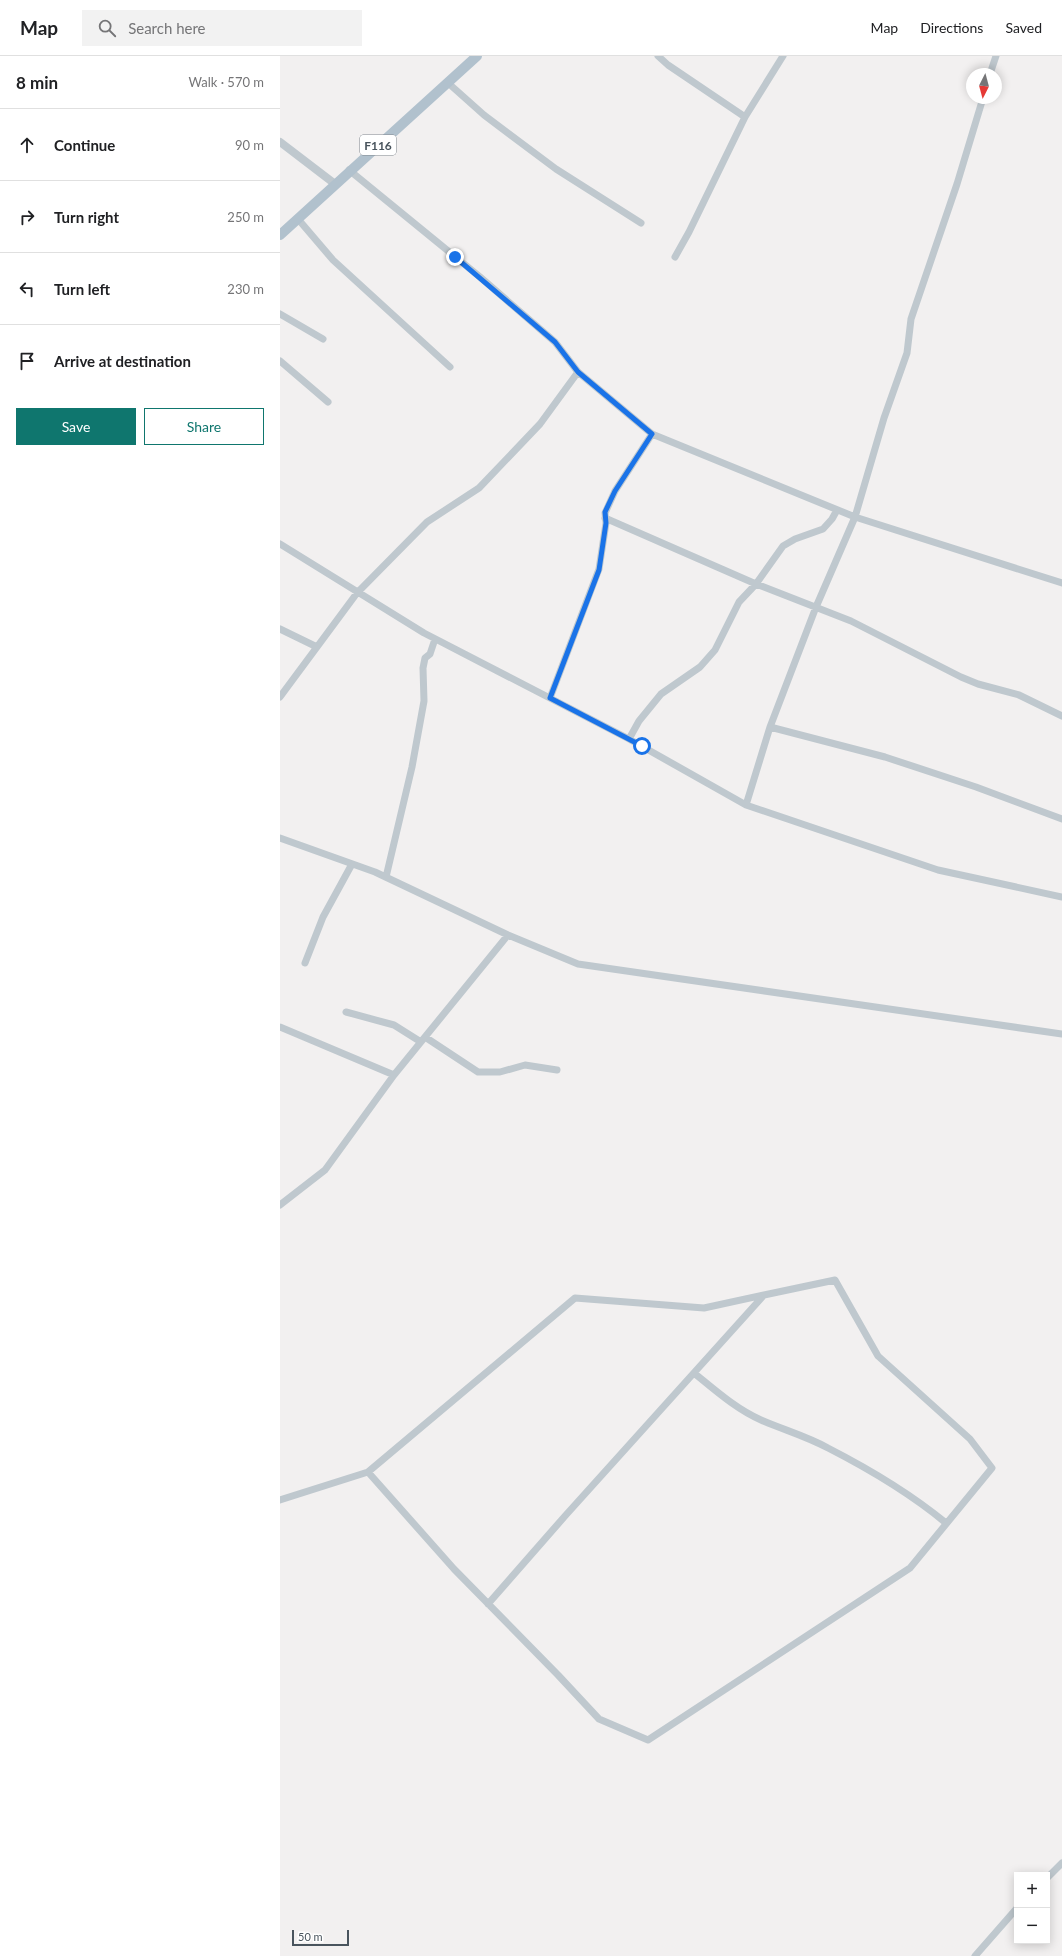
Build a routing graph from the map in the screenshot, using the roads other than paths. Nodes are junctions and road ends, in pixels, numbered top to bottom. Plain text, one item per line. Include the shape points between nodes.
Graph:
1 (477, 56) edge
2 (658, 56) edge
3 (783, 56) edge
4 (996, 56) edge
5 (992, 68) edge
6 (447, 82) junction
7 (981, 104) edge
8 (745, 116) junction
9 (280, 142) edge
10 (350, 170) junction
11 (335, 184) junction
12 (298, 219) junction
13 (641, 223) dead end
14 (280, 235) edge
15 (675, 257) dead end
16 (280, 314) edge
17 (323, 339) dead end
18 (280, 361) edge
19 (450, 368) dead end
20 (578, 372) junction
21 (328, 402) dead end
22 (652, 434) junction
23 (837, 510) junction
24 (855, 517) junction
25 (605, 518) junction
26 (280, 544) edge
27 (1062, 583) edge
28 (756, 584) junction
29 (357, 593) junction
30 (816, 608) junction
31 (280, 629) edge
32 (435, 639) junction
33 (318, 647) junction
34 (280, 697) edge
35 (550, 698) junction
36 (1062, 716) edge
37 (770, 727) junction
38 (629, 739) junction
39 (746, 805) junction
40 (1062, 818) edge
41 (280, 838) edge
42 (352, 864) junction
43 (386, 877) junction
44 (1062, 897) edge
45 (508, 935) junction
46 (305, 963) dead end
47 (346, 1012) dead end
48 (280, 1027) edge
49 (1062, 1034) edge
50 (423, 1040) junction
51 (557, 1070) dead end
52 (394, 1075) junction
53 (280, 1205) edge
54 (764, 1295) junction
55 (694, 1373) junction
56 (368, 1472) junction
57 (280, 1500) edge
58 (946, 1523) junction
59 (488, 1604) junction
60 (1062, 1863) edge
61 (1050, 1875) edge
62 (1014, 1911) edge
63 (975, 1956) edge

1 - 6 main road, F116
2 - 8 street
3 - 8 street
4 - 5 street
6 - 10 main road, F116
6 - 13 street via 484,115 556,169
7 - 24 street via 911,319 907,353 884,418
8 - 15 street
9 - 11 street
10 - 11 main road, F116
10 - 20 street via 555,342
11 - 12 main road, F116
12 - 14 main road, F116
12 - 19 street via 333,260
16 - 17 street
18 - 21 street
20 - 22 street
20 - 29 street via 540,424 479,488 427,522
22 - 23 street
22 - 25 street via 615,491 605,512
23 - 24 street
23 - 28 street via 823,529 783,546
24 - 27 street
24 - 30 street
25 - 28 street
25 - 35 street via 599,570
26 - 29 street
28 - 30 street
28 - 38 street via 740,602 715,650 700,667 661,694 639,721
29 - 32 street
29 - 33 street
30 - 36 street via 851,621 978,684 1019,695
30 - 37 street
31 - 33 street
32 - 35 street
32 - 43 street via 423,668 424,701 412,767
33 - 34 street
35 - 38 street
37 - 39 street
37 - 40 street via 885,757
38 - 39 street
39 - 44 street via 938,870
41 - 42 street
42 - 43 street
42 - 46 street via 323,917
43 - 45 street
45 - 49 street via 578,964
45 - 50 street
47 - 50 street via 394,1025
48 - 52 street
50 - 51 street via 478,1072 500,1072 525,1065
50 - 52 street
52 - 53 street via 324,1170
54 - 55 street
54 - 56 street via 704,1308 575,1298
54 - 58 street via 834,1280 878,1356 970,1439 992,1468
55 - 58 street via 754,1416 829,1448 928,1509
55 - 59 street
56 - 57 street
56 - 59 street
58 - 59 street via 910,1568 648,1740 599,1720
60 - 61 street
62 - 63 street

